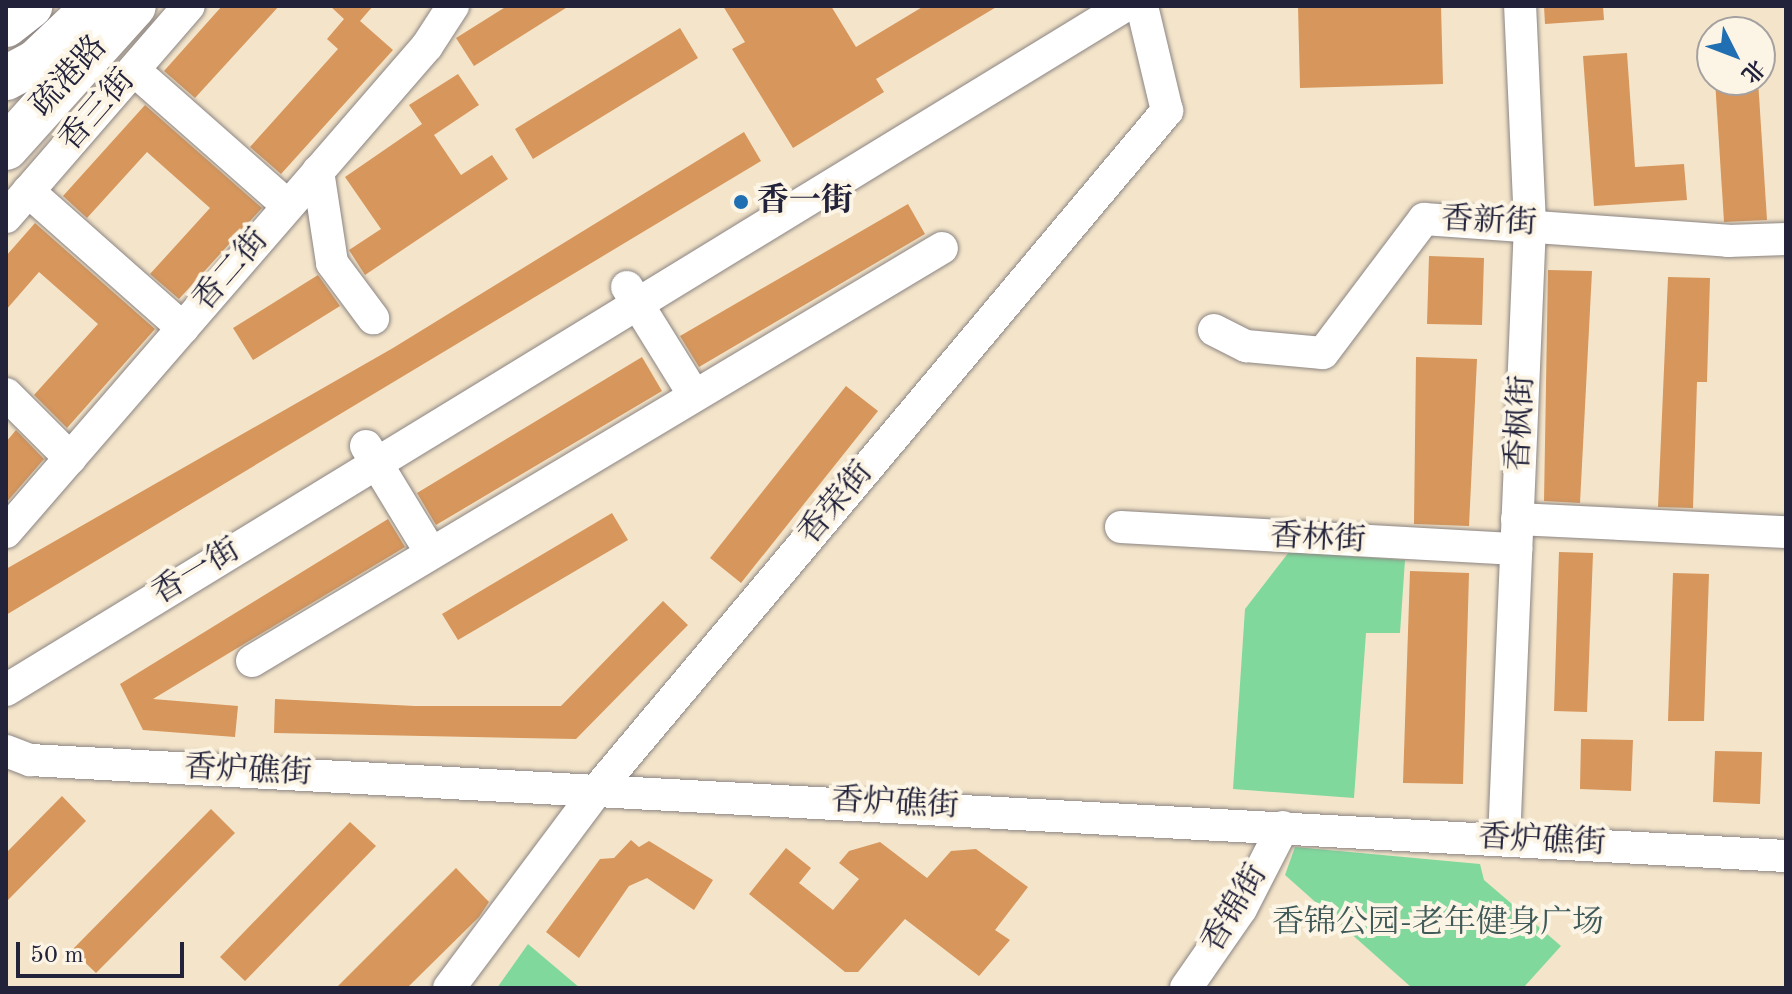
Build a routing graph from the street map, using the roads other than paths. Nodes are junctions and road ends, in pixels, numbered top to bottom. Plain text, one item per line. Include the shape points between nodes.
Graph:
1 (30, 6) edge
2 (95, 6) edge
3 (134, 6) edge
4 (189, 6) edge
5 (453, 6) edge
6 (1089, 6) edge
7 (1125, 6) edge
8 (1142, 6) edge
9 (1520, 6) edge
10 (6, 25) edge
11 (134, 70) junction
12 (6, 78) edge
13 (6, 148) edge
14 (318, 171) junction
15 (28, 191) junction
16 (288, 206) junction
17 (6, 217) edge
18 (1530, 224) junction
19 (1786, 239) edge
20 (942, 248) dead end
21 (633, 296) junction
22 (373, 318) dead end
23 (183, 328) junction
24 (1214, 330) dead end
25 (6, 394) edge
26 (694, 395) junction
27 (371, 455) junction
28 (70, 458) junction
29 (1121, 527) dead end
30 (6, 532) edge
31 (1786, 532) edge
32 (1517, 534) junction
33 (431, 553) junction
34 (252, 661) dead end
35 (6, 666) edge
36 (6, 690) edge
37 (6, 751) edge
38 (597, 790) junction
39 (1283, 827) junction
40 (1504, 840) junction
41 (1786, 856) edge
42 (449, 988) edge
43 (1186, 988) edge

1 - 10 highway
2 - 12 highway via 36,62
3 - 13 highway, 疏港路
4 - 11 street, 香三街
5 - 14 street, 香二街 via 427,46
6 - 21 street, 香一街
7 - 21 street, 香一街
8 - 38 street, 香荣街 via 1167,111
9 - 18 street, 香枫街
11 - 15 street, 香三街
11 - 16 street
14 - 16 street, 香二街
14 - 22 street via 332,263
15 - 17 street, 香三街
15 - 23 street
16 - 23 street, 香二街
18 - 19 street, 香新街 via 1728,241
18 - 24 street, 香新街 via 1424,219 1323,353 1246,346
18 - 32 street, 香枫街
20 - 26 street
21 - 26 street
21 - 27 street, 香一街
23 - 28 street, 香二街
25 - 28 street
26 - 33 street
27 - 33 street
27 - 35 street, 香一街
27 - 36 street, 香一街
28 - 30 street, 香二街
29 - 32 street, 香林街 via 1189,535
31 - 32 street, 香林街
32 - 40 street, 香枫街
33 - 34 street
37 - 38 street, 香炉礁街 via 30,760
38 - 39 street, 香炉礁街
38 - 42 street, 香荣街
39 - 40 street, 香炉礁街
39 - 43 street, 香锦街 via 1241,909
40 - 41 street, 香炉礁街

